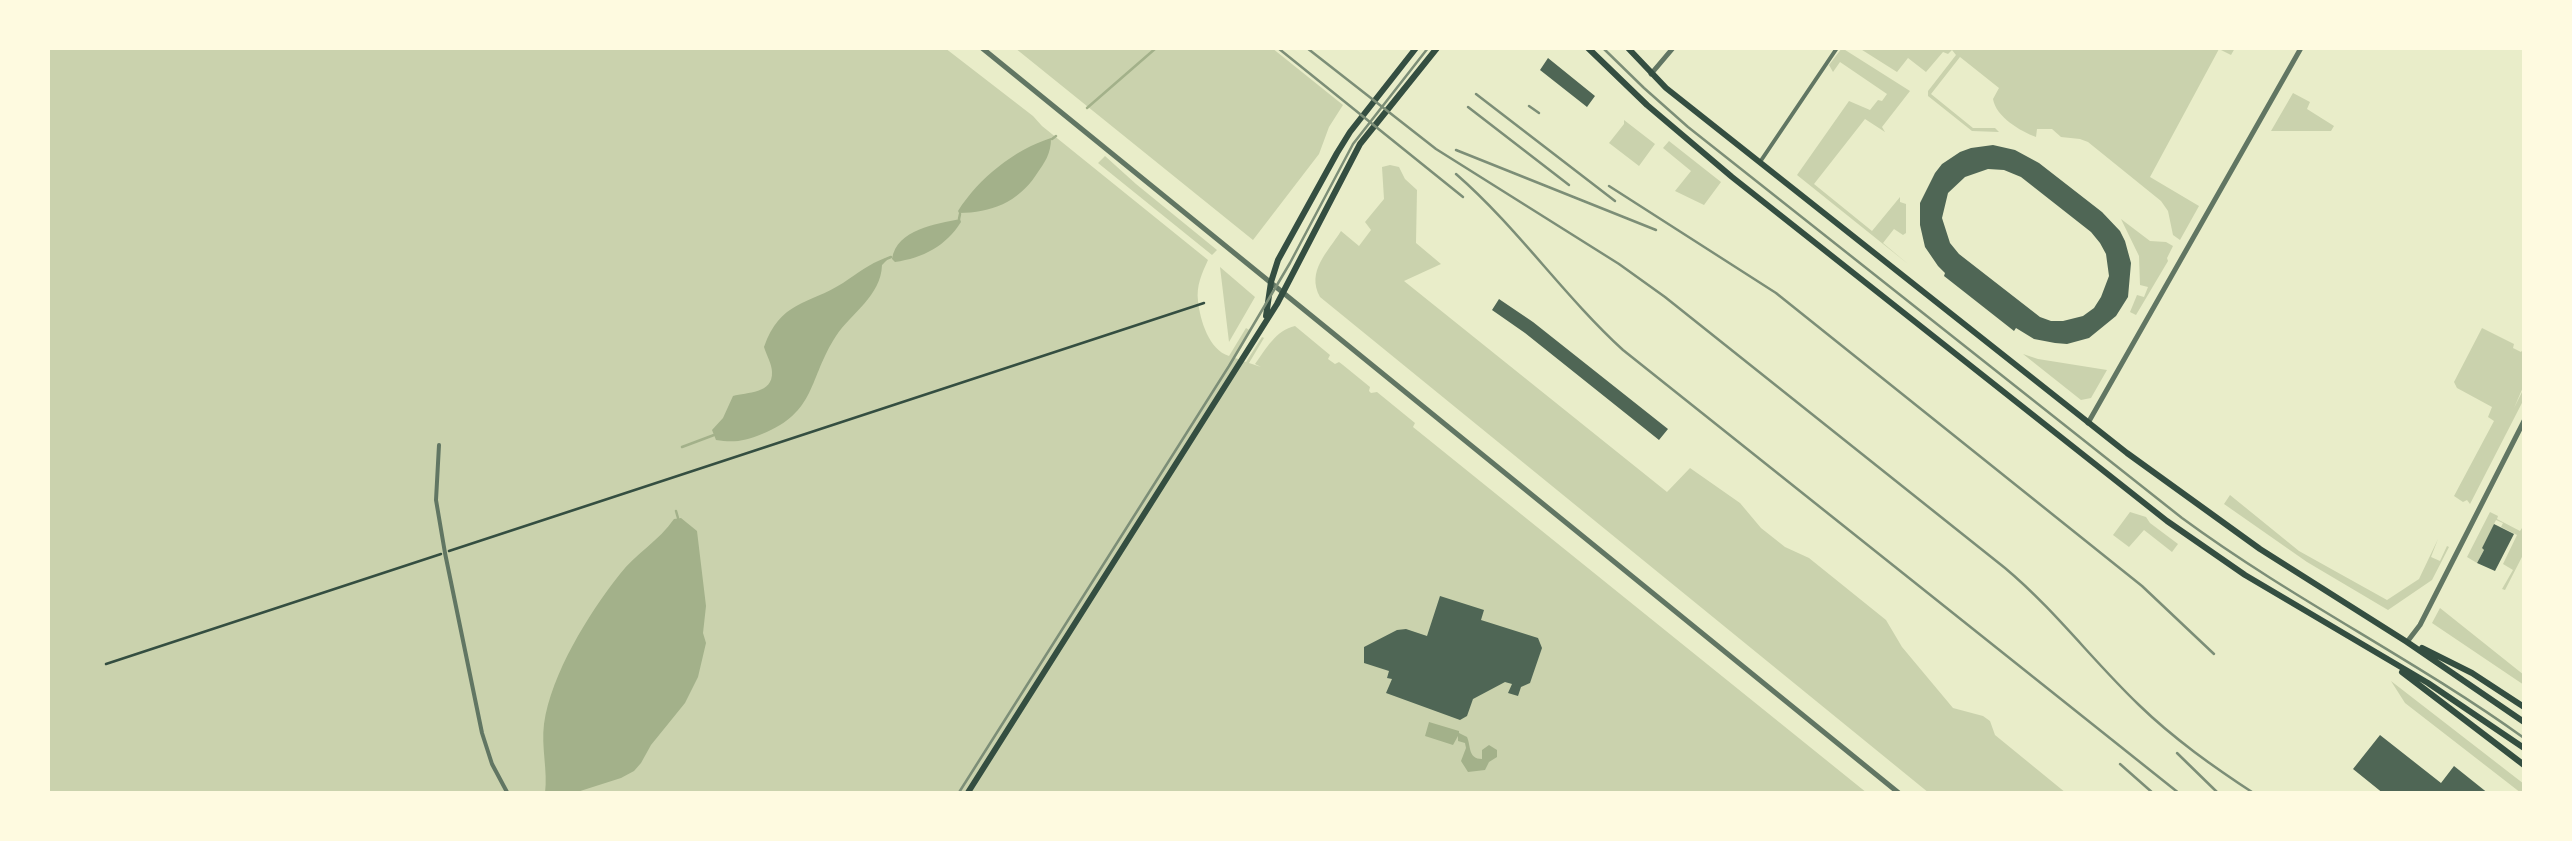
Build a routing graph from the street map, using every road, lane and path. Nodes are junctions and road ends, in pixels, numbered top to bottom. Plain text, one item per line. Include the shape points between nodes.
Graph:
1 (982, 48) edge
2 (1416, 48) edge
3 (1437, 48) edge
4 (1588, 48) edge
5 (1628, 48) edge
6 (1672, 48) edge
7 (1837, 48) edge
8 (2301, 48) edge
9 (1651, 74) junction
10 (1760, 162) junction
11 (1270, 282) junction
12 (1284, 293) junction
13 (1204, 302) dead end
14 (1263, 326) junction
15 (2524, 421) edge
16 (2088, 423) junction
17 (438, 444) dead end
18 (445, 553) junction
19 (2407, 642) junction
20 (2391, 662) junction
21 (106, 664) dead end
22 (2524, 706) edge
23 (2524, 722) edge
24 (2524, 748) edge
25 (2524, 766) edge
26 (508, 794) edge
27 (967, 794) edge
28 (1900, 794) edge

1 - 11 street
2 - 11 main road via 1347,136
3 - 12 main road via 1352,156
4 - 20 main road via 1686,139 2167,521
5 - 9 main road
6 - 9 street
7 - 10 street
8 - 16 street
9 - 10 main road
10 - 16 main road
11 - 12 street
11 - 14 main road
12 - 14 main road
12 - 28 street
13 - 18 path
14 - 27 main road
15 - 19 street
16 - 19 main road via 2260,550
17 - 18 street via 436,500
18 - 21 path
18 - 26 street via 482,734
19 - 22 main road
19 - 23 main road
20 - 24 main road
20 - 25 main road

